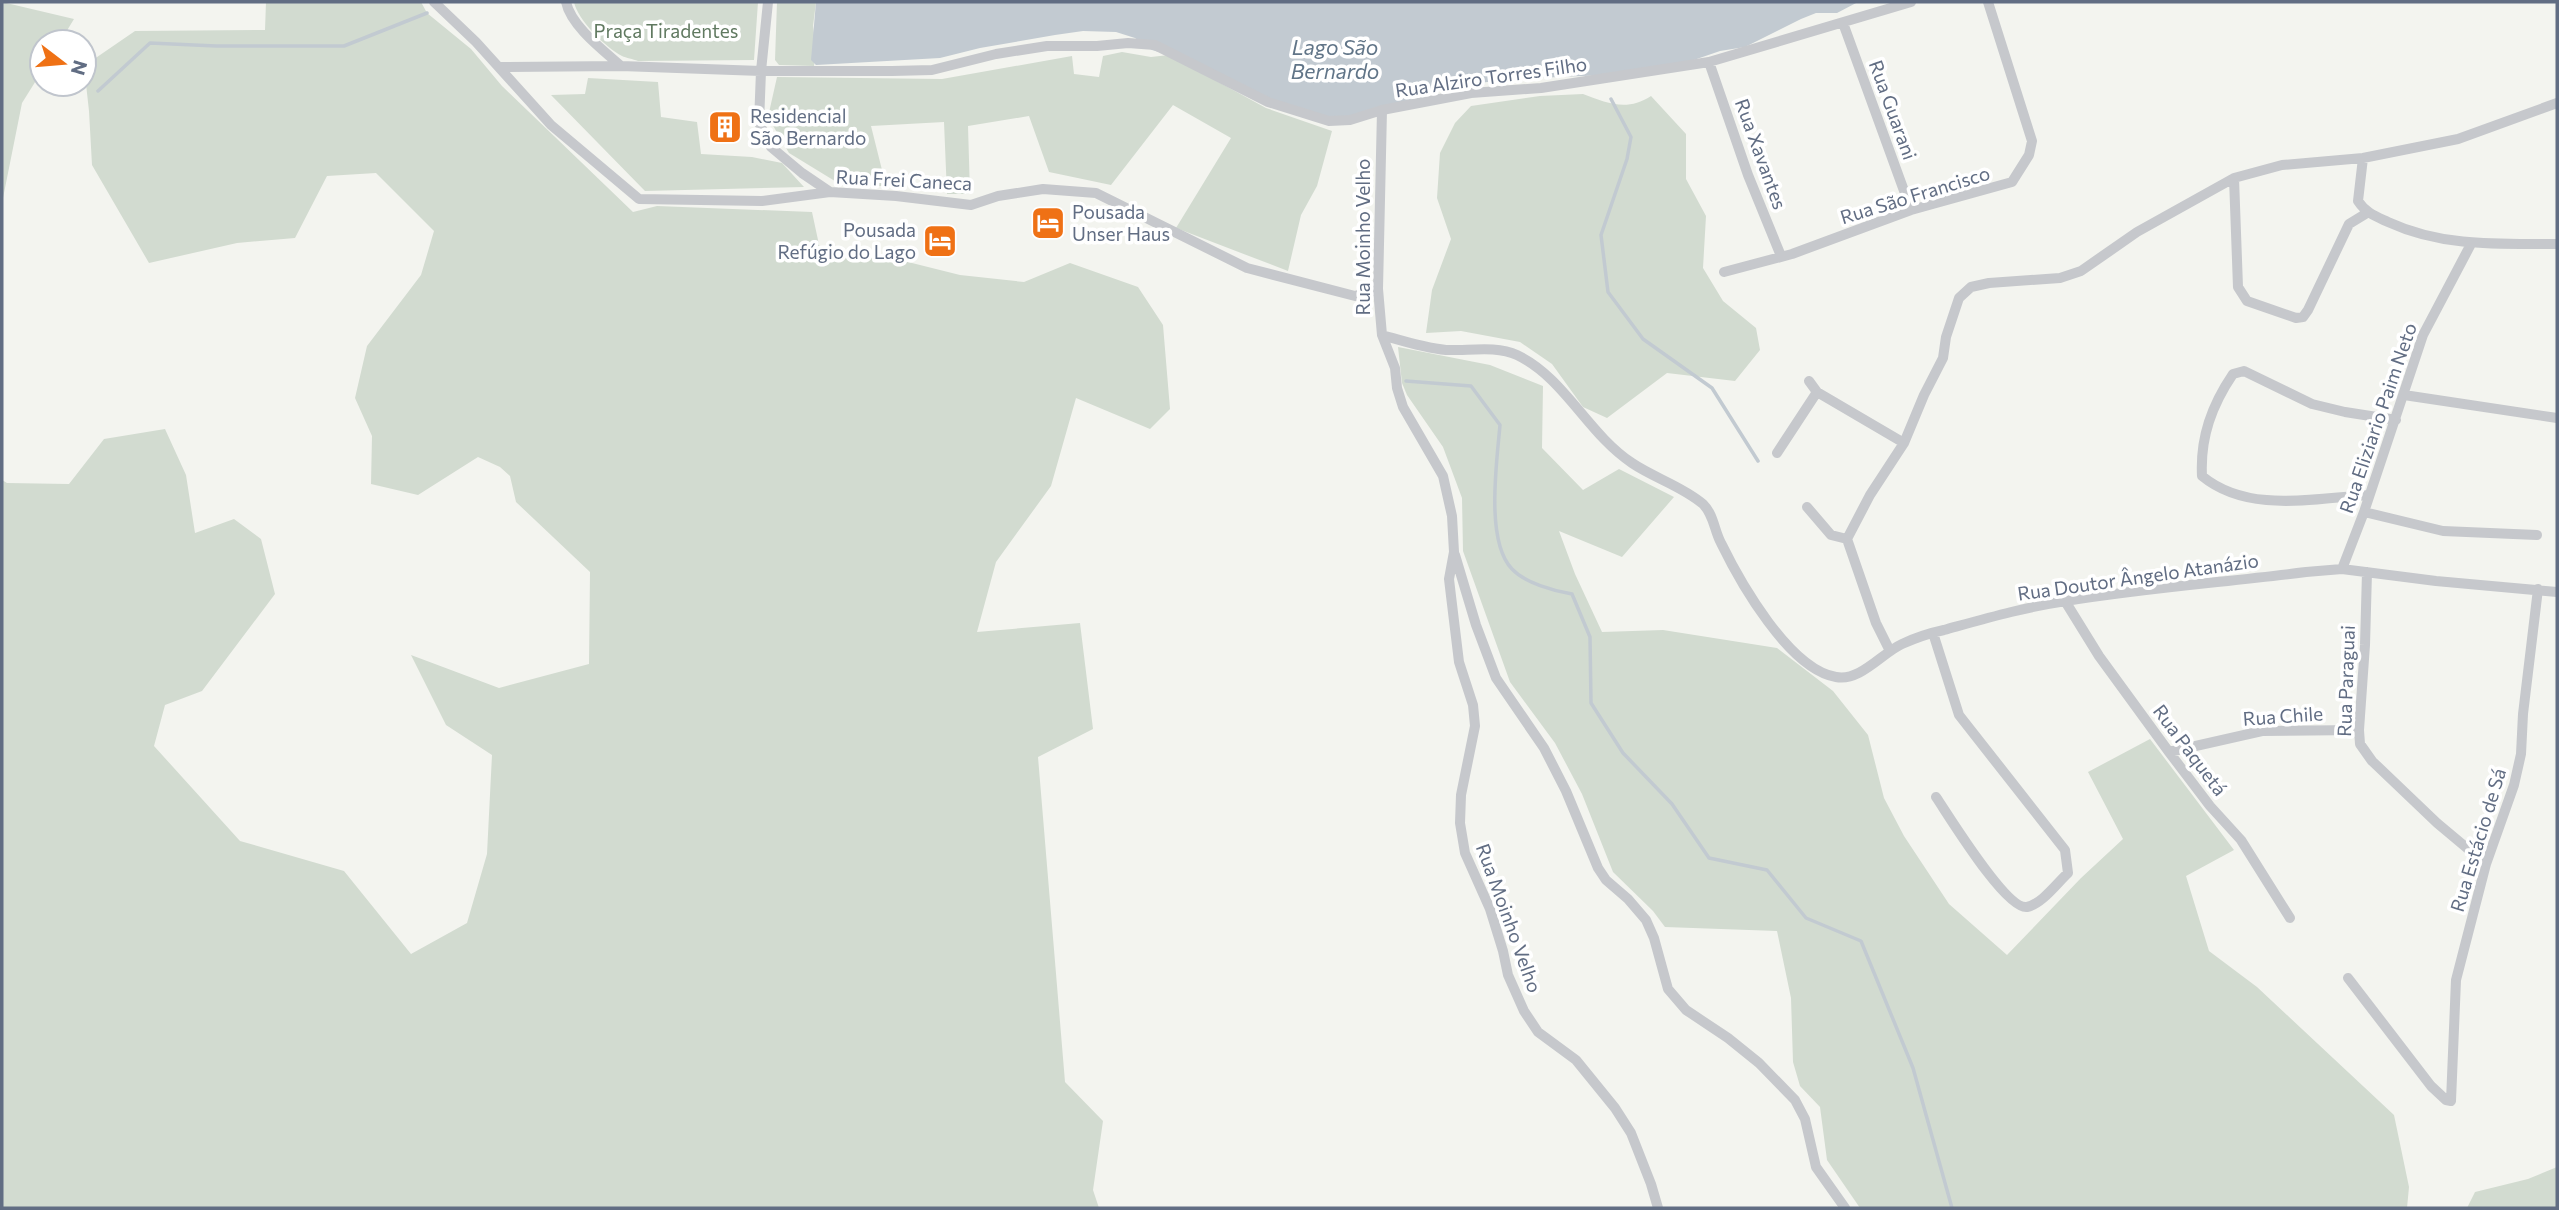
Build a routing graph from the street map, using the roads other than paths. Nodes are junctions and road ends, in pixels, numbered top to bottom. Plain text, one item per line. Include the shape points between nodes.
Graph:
1 (434, 2) edge
2 (566, 2) edge
3 (768, 2) edge
4 (1911, 2) edge
5 (1988, 2) edge
6 (1843, 23) junction
7 (1709, 62) junction
8 (621, 66) junction
9 (499, 67) junction
10 (761, 71) junction
11 (2557, 103) edge
12 (1382, 110) junction
13 (2363, 158) junction
14 (2234, 178) junction
15 (830, 192) junction
16 (1911, 210) junction
17 (2367, 212) junction
18 (2471, 244) junction
19 (2557, 244) edge
20 (1781, 256) junction
21 (1724, 272) dead end
22 (1378, 289) junction
23 (1382, 335) junction
24 (1809, 381) dead end
25 (1817, 392) junction
26 (2404, 395) junction
27 (2557, 418) edge
28 (2396, 420) junction
29 (1904, 443) junction
30 (1777, 453) dead end
31 (2368, 495) junction
32 (1807, 507) dead end
33 (2364, 512) junction
34 (2537, 535) dead end
35 (1847, 539) junction
36 (1454, 552) junction
37 (2342, 569) junction
38 (2367, 572) junction
39 (2538, 589) junction
40 (2557, 592) edge
41 (2064, 601) junction
42 (1933, 633) junction
43 (1890, 651) junction
44 (2359, 730) junction
45 (2169, 752) junction
46 (1936, 797) dead end
47 (2486, 864) junction
48 (2290, 918) dead end
49 (2348, 978) dead end
50 (1658, 1208) edge
51 (1845, 1208) edge

1 - 9 street, Rua Frei Caneca
2 - 8 street via 570,16
3 - 10 street
4 - 6 street, Rua Alziro Torres Filho
5 - 16 street, Rua São Francisco via 2032,141 2029,155 2012,182
6 - 7 street, Rua Alziro Torres Filho
6 - 16 street, Rua Guarani
7 - 12 street, Rua Alziro Torres Filho via 1541,88 1471,93
7 - 20 street, Rua Xavantes
8 - 9 street, Rua Alziro Torres Filho
8 - 10 street, Rua Alziro Torres Filho
9 - 15 street, Rua Frei Caneca via 551,125 639,199 762,201
10 - 12 street, Rua Alziro Torres Filho via 932,69 1047,46 1142,44 1170,51 1268,102 1329,121
10 - 15 street via 759,122 771,147
11 - 13 street via 2458,139
12 - 22 street, Rua Moinho Velho
13 - 14 street via 2282,165
13 - 17 street via 2358,201
14 - 17 street via 2238,287 2247,301 2296,318 2308,310 2349,224
14 - 29 street via 2137,232 2081,271 2060,278 1971,287 1959,299 1943,358
15 - 22 street, Rua Frei Caneca via 971,205 1043,189 1096,193 1247,268 1355,296
16 - 20 street, Rua São Francisco
17 - 18 street via 2428,237
18 - 19 street
18 - 26 street, Rua Eliziario Paim Neto via 2423,335
20 - 21 street, Rua São Francisco
22 - 23 street, Rua Moinho Velho
23 - 36 street, Rua Moinho Velho via 1403,407 1448,492
23 - 43 street, Rua Doutor Ângelo Atanázio via 1444,349 1514,354 1549,376 1587,423 1630,462 1704,505 1741,584 1776,631 1810,665 1846,679
24 - 25 street
25 - 29 street
25 - 30 street
26 - 27 street
26 - 28 street, Rua Eliziario Paim Neto
28 - 31 street, Rua Eliziario Paim Neto
28 - 31 street via 2312,404 2244,371 2233,374 2208,418 2202,476 2214,486 2248,496 2302,502
29 - 35 street
31 - 33 street, Rua Eliziario Paim Neto
32 - 35 street via 1832,535
33 - 34 street via 2443,531
33 - 37 street, Rua Eliziario Paim Neto
35 - 43 street
36 - 50 street, Rua Moinho Velho via 1451,596 1459,662 1475,726 1461,795 1465,853 1490,909 1508,975 1524,1011 1538,1032 1576,1060 1615,1108 1631,1133
36 - 51 street via 1496,678 1544,748 1598,868 1646,920 1668,989 1686,1010 1759,1063 1795,1100 1805,1119 1816,1167
37 - 38 street, Rua Doutor Ângelo Atanázio
37 - 41 street, Rua Doutor Ângelo Atanázio
38 - 39 street, Rua Doutor Ângelo Atanázio
38 - 44 street, Rua Paraguai
39 - 40 street, Rua Doutor Ângelo Atanázio
39 - 47 street, Rua Estácio de Sá via 2521,754
41 - 42 street, Rua Doutor Ângelo Atanázio
41 - 45 street, Rua Paquetá
42 - 43 street, Rua Doutor Ângelo Atanázio
42 - 46 street via 1959,715 2065,850 2068,873 2035,905 2014,904
44 - 45 street, Rua Chile via 2262,731
44 - 47 street, Rua Paraguai via 2360,744 2372,761
45 - 48 street, Rua Paquetá via 2241,840
47 - 49 street, Rua Estácio de Sá via 2456,980 2451,1101 2431,1086

